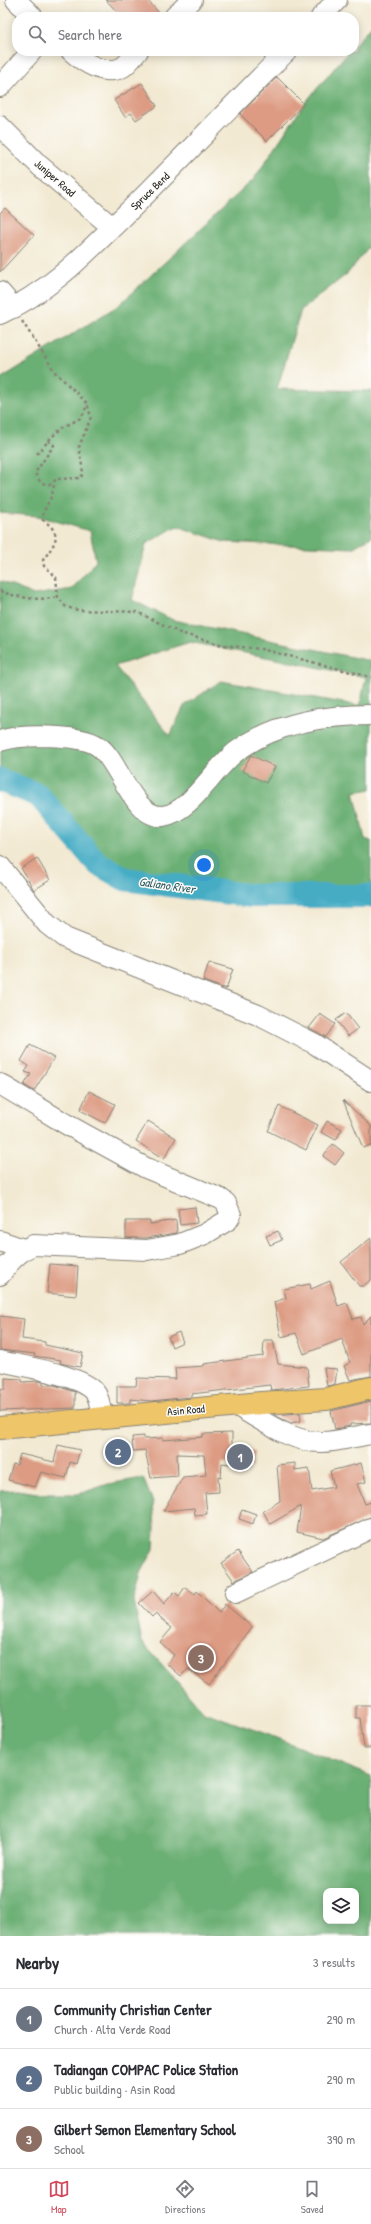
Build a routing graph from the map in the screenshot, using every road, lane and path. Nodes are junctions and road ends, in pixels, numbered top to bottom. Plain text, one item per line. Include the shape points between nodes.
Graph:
1 (16, 0) edge
2 (192, 0) edge
3 (337, 0) edge
4 (27, 12) edge
5 (179, 12) edge
6 (326, 12) edge
7 (28, 56) edge
8 (77, 56) edge
9 (133, 56) edge
10 (282, 56) edge
11 (0, 87) edge
12 (0, 126) edge
13 (112, 227) junction
14 (0, 292) edge
15 (7, 311) edge
16 (87, 403) junction
17 (48, 441) junction
18 (37, 454) dead end
19 (54, 485) junction
20 (0, 591) edge
21 (58, 597) junction
22 (371, 677) edge
23 (371, 715) edge
24 (0, 741) edge
25 (0, 866) edge
26 (371, 1081) edge
27 (0, 1084) edge
28 (0, 1241) edge
29 (23, 1249) junction
30 (0, 1275) edge
31 (0, 1361) edge
32 (371, 1388) edge
33 (235, 1405) junction
34 (102, 1417) junction
35 (0, 1428) edge
36 (371, 1434) edge
37 (371, 1528) edge
38 (235, 1593) dead end

1 - 4 street
2 - 5 street
3 - 6 street
7 - 11 street
8 - 9 street via 97,68 110,70 122,67
10 - 13 street, Spruce Bend
12 - 13 street, Juniper Road via 40,166
13 - 15 street, Spruce Bend via 64,275
14 - 15 street
15 - 16 path via 55,372
16 - 17 path via 84,415
16 - 19 path via 91,417 79,447 83,472 81,478 55,479
17 - 18 path
17 - 19 path via 54,445 35,473 41,483
19 - 21 path via 43,513 43,520 55,529 57,535 43,560 44,566 56,576
20 - 21 path via 39,599
21 - 22 path via 66,607 78,610 137,612 180,633 223,645 261,649
23 - 24 street via 299,722 261,734 236,752 183,808 162,816 144,810 130,793 106,753 97,745 52,736 11,737
25 - 26 street via 46,924 65,938 258,1015 315,1044
27 - 29 street via 146,1168 221,1199 231,1215 228,1220 205,1234 147,1250 44,1244
28 - 29 street
29 - 30 street via 10,1260
31 - 34 street via 66,1377 87,1385 98,1398
32 - 33 main road, Asin Road via 326,1399
33 - 34 main road, Asin Road
33 - 36 street via 304,1440 321,1443
34 - 35 main road, Asin Road
37 - 38 street

